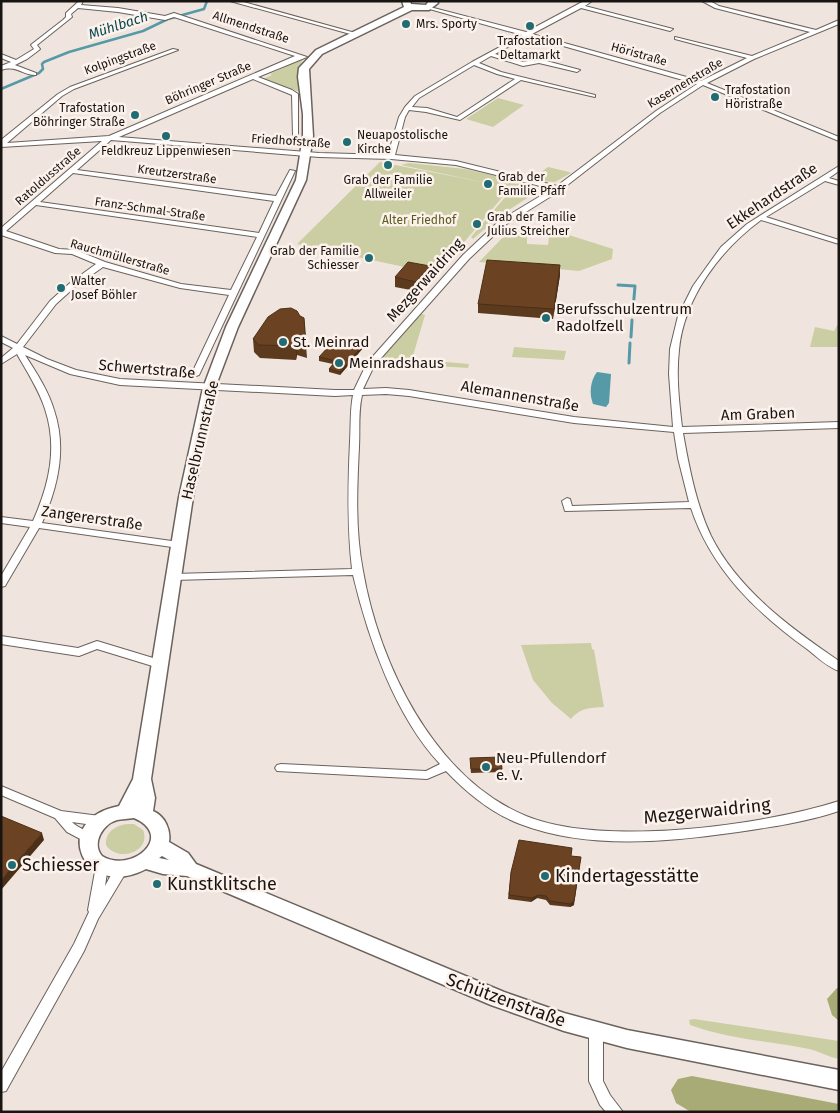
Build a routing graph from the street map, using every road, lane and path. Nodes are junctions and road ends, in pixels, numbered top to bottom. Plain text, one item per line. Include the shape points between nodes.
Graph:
1 (82, 1) edge
2 (233, 1) edge
3 (589, 1) edge
4 (705, 1) edge
5 (714, 2) edge
6 (409, 4) edge
7 (431, 4) edge
8 (76, 6) junction
9 (580, 6) junction
10 (839, 22) edge
11 (670, 29) dead end
12 (814, 31) junction
13 (356, 34) junction
14 (529, 35) junction
15 (677, 38) dead end
16 (175, 50) dead end
17 (492, 54) junction
18 (1, 56) edge
19 (306, 57) junction
20 (752, 58) junction
21 (474, 63) junction
22 (12, 64) junction
23 (1, 68) edge
24 (577, 70) dead end
25 (34, 74) dead end
26 (254, 77) junction
27 (520, 78) junction
28 (702, 84) junction
29 (593, 96) dead end
30 (407, 108) junction
31 (296, 136) dead end
32 (110, 138) junction
33 (839, 138) edge
34 (1, 144) edge
35 (306, 154) junction
36 (391, 157) junction
37 (839, 168) edge
38 (71, 170) junction
39 (292, 171) dead end
40 (825, 179) junction
41 (839, 183) edge
42 (558, 188) junction
43 (279, 199) junction
44 (34, 203) junction
45 (761, 218) junction
46 (1, 232) edge
47 (262, 236) junction
48 (839, 242) edge
49 (102, 264) junction
50 (235, 293) junction
51 (1, 338) edge
52 (18, 349) junction
53 (1, 362) edge
54 (196, 373) dead end
55 (209, 388) junction
56 (358, 392) junction
57 (839, 425) edge
58 (678, 430) junction
59 (567, 501) dead end
60 (694, 505) junction
61 (1, 520) edge
62 (37, 526) junction
63 (179, 545) junction
64 (357, 572) junction
65 (173, 577) junction
66 (1, 584) edge
67 (1, 640) edge
68 (159, 664) junction
69 (839, 667) edge
70 (446, 766) junction
71 (281, 768) dead end
72 (142, 779) junction
73 (1, 790) edge
74 (839, 806) edge
75 (124, 812) junction
76 (144, 814) junction
77 (60, 815) junction
78 (100, 821) junction
79 (88, 838) junction
80 (159, 845) junction
81 (146, 861) junction
82 (102, 866) junction
83 (122, 869) junction
84 (189, 869) junction
85 (93, 916) junction
86 (596, 1032) junction
87 (839, 1080) edge
88 (1, 1086) edge
89 (616, 1112) edge

1 - 8 street
2 - 13 street
3 - 9 street
4 - 5 street
5 - 12 street via 717,7
6 - 7 main road
6 - 13 main road, Böhringer Straße
7 - 14 street, Höristraße
8 - 19 street, Allmendstraße via 165,18 177,16
8 - 22 street via 69,17 34,45 37,49
9 - 11 street
9 - 14 street
10 - 12 street, Kasernenstraße
12 - 20 street, Kasernenstraße
13 - 19 main road, Böhringer Straße
14 - 17 street
14 - 28 street, Höristraße
15 - 20 street
16 - 34 street, Kolpingstraße via 60,94
17 - 21 street
17 - 24 street via 523,64 539,61
18 - 22 street
19 - 26 street, Böhringer Straße
19 - 35 main road, Haselbrunnstraße via 303,77 308,114
20 - 28 street, Kasernenstraße
21 - 27 street
21 - 30 street via 417,97
22 - 23 street
22 - 25 street
26 - 31 street via 295,94
26 - 32 street, Böhringer Straße
27 - 29 street
27 - 30 street via 458,119
28 - 33 street, Höristraße
28 - 42 street, Kasernenstraße via 658,112
30 - 36 street
32 - 34 street, Böhringer Straße
32 - 35 street, Friedhofstraße
32 - 38 street, Ratoldusstraße
35 - 36 street, Friedhofstraße
35 - 55 main road, Haselbrunnstraße via 301,180 232,327
36 - 42 street, Friedhofstraße via 473,166
37 - 40 street, Ekkehardstraße
38 - 43 street, Kreutzerstraße
38 - 44 street, Ratoldusstraße
39 - 43 street, Haselbrunnstraße
40 - 41 street
40 - 45 street, Ekkehardstraße
42 - 56 street, Mezgerwaidring via 479,243 370,365
43 - 47 street, Haselbrunnstraße
44 - 46 street, Ratoldusstraße
44 - 47 street, Franz-Schmal-Straße
45 - 48 street
45 - 58 street, Ekkehardstraße via 738,234 724,249 699,282 684,311 676,342 674,405
46 - 49 street, Rauchmüllerstraße via 58,251 73,252
47 - 50 street, Haselbrunnstraße
49 - 50 street, Rauchmüllerstraße via 180,286
49 - 52 street via 63,293 33,326
50 - 54 street, Haselbrunnstraße
51 - 52 street, Schwertstraße
52 - 53 street
52 - 55 street, Schwertstraße via 54,367 92,378
52 - 62 street via 45,398 57,446 55,475
55 - 56 street, Schwertstraße
55 - 63 main road, Haselbrunnstraße
56 - 58 street, Alemannenstraße via 427,394 574,420
56 - 64 street, Mezgerwaidring via 352,509
57 - 58 street, Am Graben
58 - 60 street, Ekkehardstraße
59 - 60 street via 568,509
60 - 69 street, Ekkehardstraße via 714,550 750,596 796,637
61 - 62 street, Zangererstraße
62 - 63 street, Zangererstraße
62 - 66 street
63 - 65 main road, Haselbrunnstraße
64 - 65 street
64 - 70 street, Mezgerwaidring via 372,628 398,691
65 - 68 main road, Haselbrunnstraße
67 - 68 street via 79,652 97,645
68 - 72 main road, Haselbrunnstraße
70 - 71 street via 427,776
70 - 74 street, Mezgerwaidring via 464,784 511,815 551,827 597,834 664,836 708,832 802,816
72 - 75 main road, Haselbrunnstraße
72 - 76 main road, Haselbrunnstraße via 146,798
73 - 77 street
75 - 76 main road
75 - 78 main road
76 - 80 main road via 152,818 160,830
77 - 78 street
77 - 79 street via 71,829
78 - 79 main road
79 - 82 main road via 88,851
80 - 81 main road
80 - 84 main road, Schützenstraße via 181,858
81 - 83 main road
81 - 84 main road, Schützenstraße via 163,867
82 - 83 main road
82 - 85 street
83 - 85 street
84 - 86 main road, Schützenstraße via 498,999
85 - 88 street
86 - 87 main road, Schützenstraße
86 - 89 street via 596,1081 605,1100

